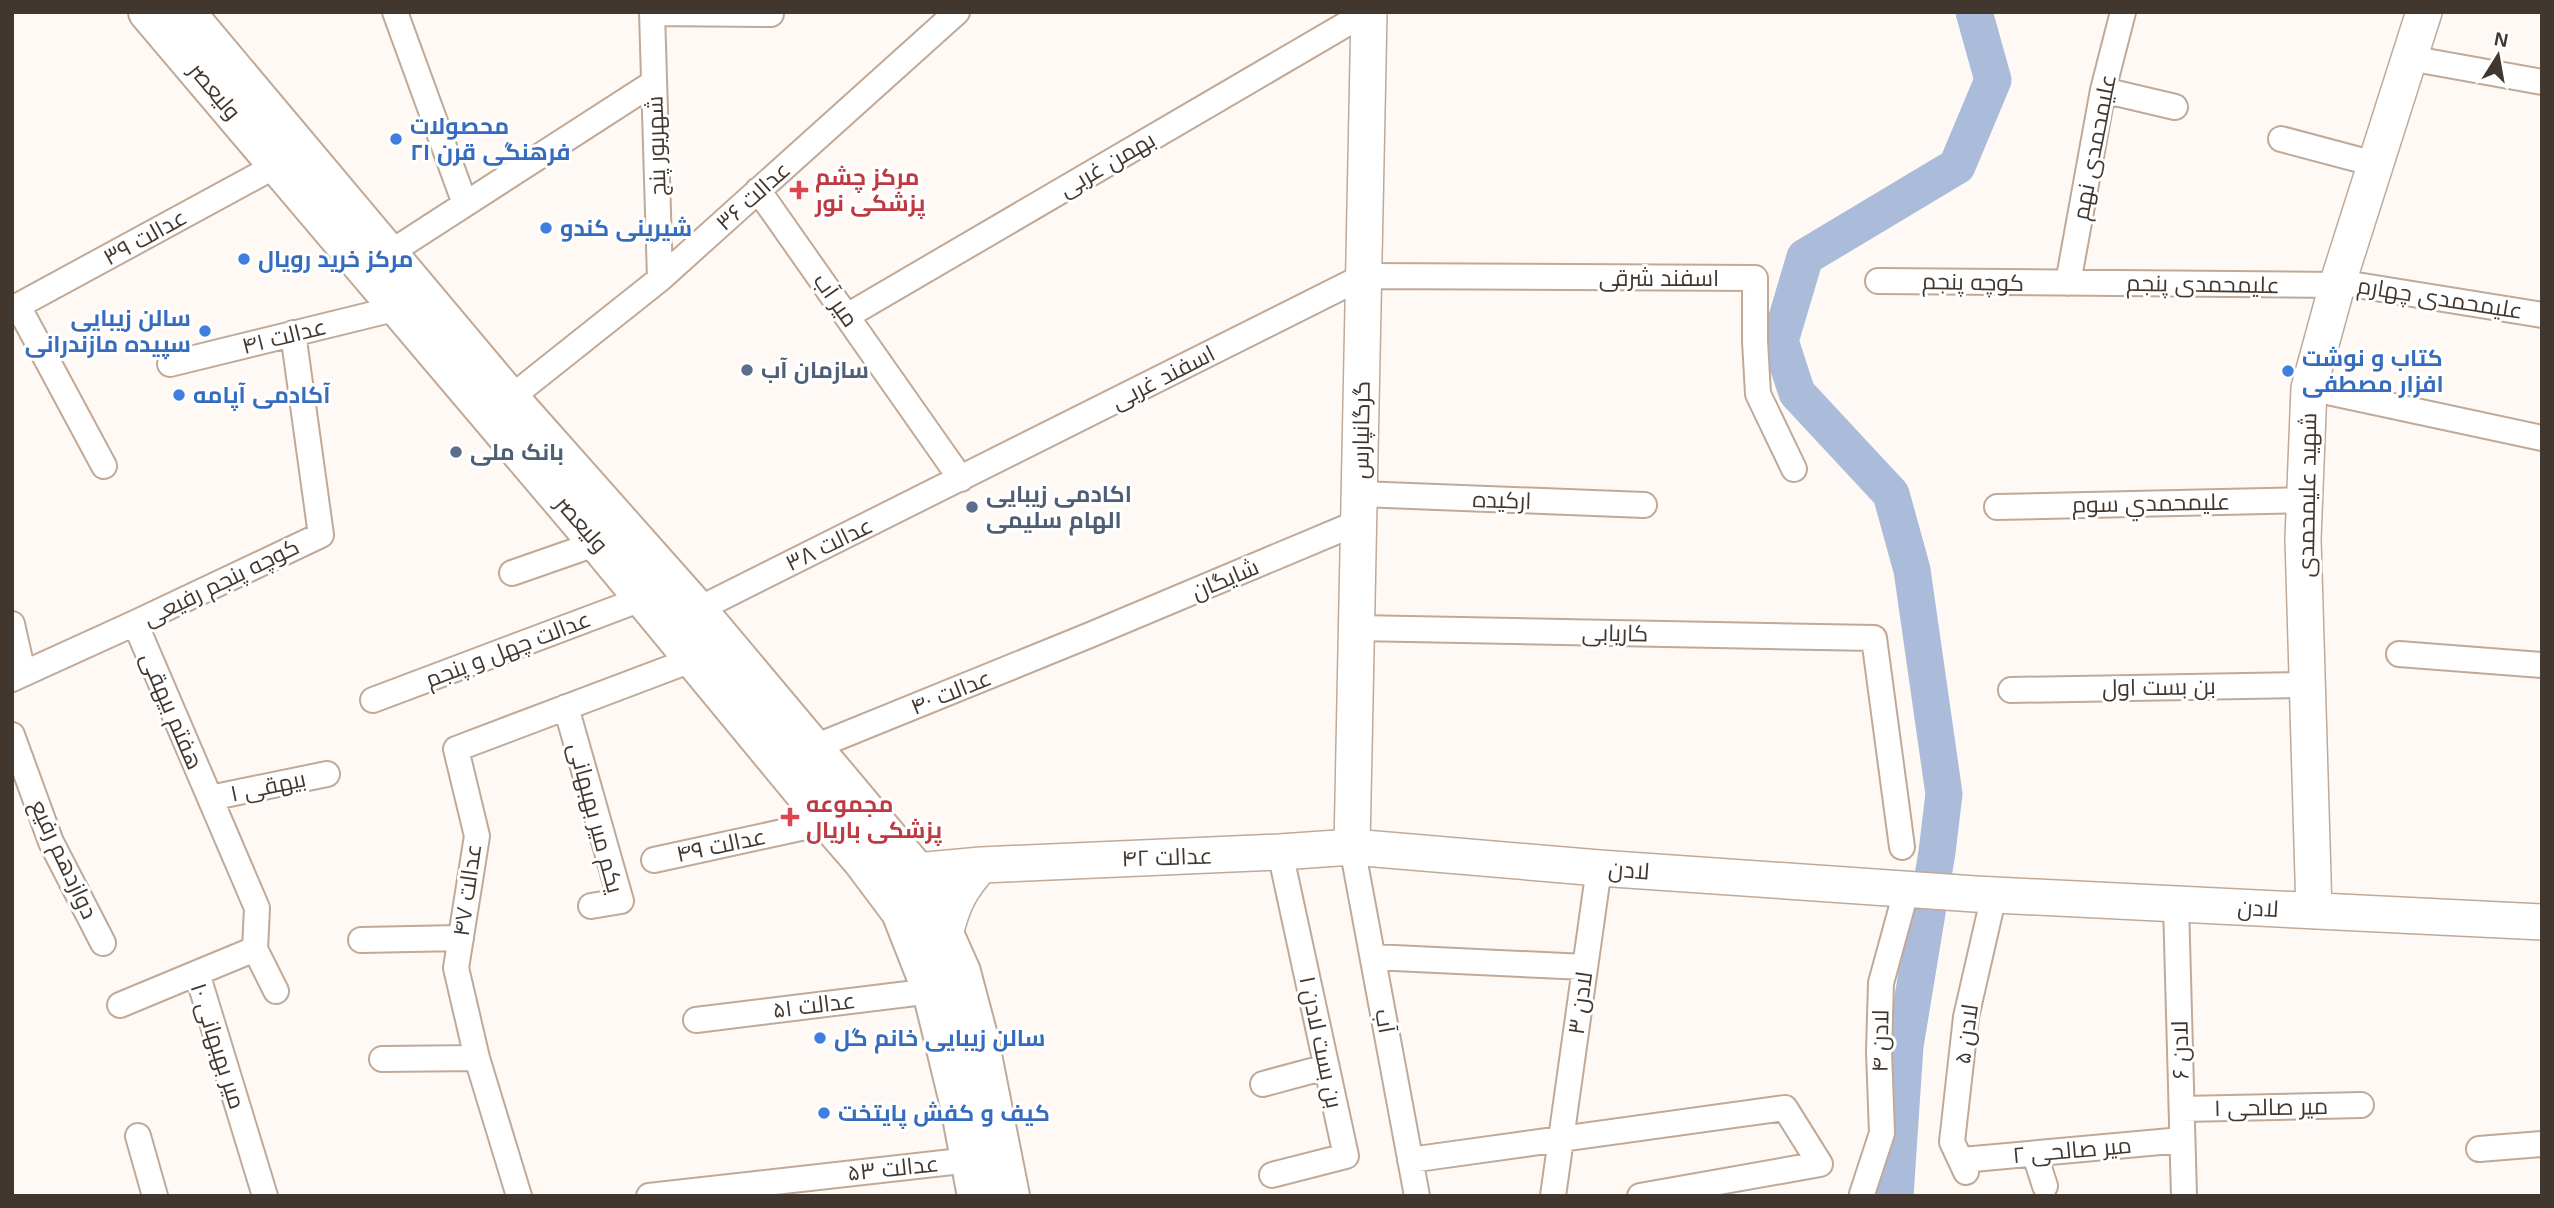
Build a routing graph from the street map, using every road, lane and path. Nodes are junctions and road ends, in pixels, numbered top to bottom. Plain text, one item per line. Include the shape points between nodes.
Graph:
1 (148, 12) edge
2 (185, 12) edge
3 (395, 12) edge
4 (957, 12) edge
5 (1368, 12) edge
6 (2123, 12) edge
7 (652, 13) edge
8 (2420, 13) edge
9 (771, 14) edge
10 (2409, 58) junction
11 (2542, 82) edge
12 (653, 83) junction
13 (2103, 90) junction
14 (2175, 107) dead end
15 (2281, 139) dead end
16 (2375, 164) junction
17 (277, 165) junction
18 (758, 190) junction
19 (465, 204) junction
20 (388, 254) junction
21 (1364, 276) junction
22 (660, 279) junction
23 (1878, 281) dead end
24 (2068, 283) junction
25 (2337, 284) junction
26 (15, 307) edge
27 (398, 308) junction
28 (2542, 315) edge
29 (847, 316) junction
30 (293, 333) junction
31 (170, 364) dead end
32 (2309, 388) junction
33 (499, 407) junction
34 (2531, 436) edge
35 (104, 466) dead end
36 (1794, 469) dead end
37 (961, 479) junction
38 (2305, 500) junction
39 (1644, 505) dead end
40 (1997, 507) dead end
41 (1359, 508) junction
42 (598, 542) junction
43 (512, 573) dead end
44 (644, 598) junction
45 (697, 610) junction
46 (12, 624) edge
47 (135, 624) junction
48 (1357, 628) junction
49 (1090, 635) joint
50 (2399, 654) dead end
51 (694, 659) junction
52 (2542, 665) edge
53 (18, 676) edge
54 (2308, 685) junction
55 (2011, 690) dead end
56 (373, 700) dead end
57 (566, 707) junction
58 (12, 735) edge
59 (812, 748) junction
60 (327, 774) dead end
61 (210, 798) junction
62 (828, 822) junction
63 (1352, 847) junction
64 (1902, 847) dead end
65 (1280, 852) junction
66 (654, 860) dead end
67 (981, 865) junction
68 (1599, 868) junction
69 (916, 871) junction
70 (1907, 888) junction
71 (1984, 894) junction
72 (2176, 904) junction
73 (591, 906) dead end
74 (2314, 911) junction
75 (2542, 922) edge
76 (945, 934) junction
77 (461, 938) junction
78 (360, 940) dead end
79 (103, 943) dead end
80 (255, 948) junction
81 (1373, 957) junction
82 (1586, 967) junction
83 (197, 973) junction
84 (276, 991) dead end
85 (932, 991) junction
86 (120, 1005) dead end
87 (695, 1020) dead end
88 (477, 1058) junction
89 (382, 1059) dead end
90 (1326, 1067) junction
91 (1263, 1084) dead end
92 (2361, 1105) dead end
93 (2182, 1109) junction
94 (138, 1136) dead end
95 (1562, 1138) junction
96 (2182, 1140) junction
97 (2542, 1144) edge
98 (2479, 1149) dead end
99 (2035, 1155) junction
100 (1410, 1160) junction
101 (1964, 1166) joint
102 (1272, 1175) dead end
103 (974, 1178) edge
104 (2045, 1186) dead end
105 (1862, 1194) edge
106 (155, 1196) edge
107 (265, 1196) edge
108 (519, 1196) edge
109 (649, 1196) edge
110 (1010, 1196) edge
111 (1417, 1196) edge
112 (1553, 1196) edge
113 (1640, 1196) edge
114 (2184, 1196) edge

1 - 17 main road, ولیعصر
2 - 20 main road, ولیعصر
3 - 19 street
4 - 18 street, عدالت ۳۶
5 - 21 main road, گرگانپارس
5 - 29 street, بهمن غربی
6 - 13 street, علیمحمدی نهم
7 - 9 street
7 - 12 street, شهریور پنج
8 - 10 main road, شهید علیمحمدی
10 - 11 street
10 - 16 main road, شهید علیمحمدی
12 - 19 street
12 - 22 street, شهریور پنج
13 - 14 street
13 - 24 street, علیمحمدی نهم
15 - 16 street
16 - 25 main road, شهید علیمحمدی
17 - 26 street, عدالت ۳۹
17 - 27 main road, ولیعصر
18 - 22 street, عدالت ۳۶
18 - 29 street, میر آب
19 - 20 street
20 - 33 main road, ولیعصر
21 - 36 street, اسفند شرقی via 1755,278 1758,394
21 - 37 street, اسفند غربی
21 - 41 main road, گرگانپارس
22 - 33 street, عدالت ۳۶
23 - 24 street, کوچه پنجم
24 - 25 street, علیمحمدی پنجم
25 - 28 street, علیمحمدی چهارم
25 - 32 main road, شهید علیمحمدی
26 - 35 street
27 - 30 street, عدالت ۴۱
27 - 33 main road, ولیعصر
29 - 37 street, میر آب
30 - 31 street, عدالت ۴۱
30 - 47 street, کوچه پنجم رفیعی via 321,535
32 - 34 street
32 - 38 main road, شهید علیمحمدی
33 - 42 main road, ولیعصر
33 - 45 main road, ولیعصر
37 - 45 street, عدالت ۳۸
38 - 40 street, عليمحمدي سوم
38 - 54 main road, شهید علیمحمدی
39 - 41 street, ارکیده
41 - 48 main road, گرگانپارس
41 - 49 street, شایگان
42 - 43 street
42 - 44 main road, ولیعصر
44 - 51 main road, ولیعصر
44 - 56 street, عدالت چهل و پنجم
45 - 59 main road, ولیعصر
46 - 53 street
47 - 53 street, کوچه پنجم رفیعی
47 - 61 street, هفتم بیهقی
48 - 63 main road, گرگانپارس
48 - 64 street, کاریابی via 1874,638
49 - 59 street, عدالت ۴۰
50 - 52 street
51 - 57 street, عدالت ۴۷
51 - 62 main road, ولیعصر
54 - 55 street, بن بست اول
54 - 74 main road, شهید علیمحمدی
57 - 73 street, یکم میر بهبهانی via 621,901
57 - 77 street, عدالت ۴۷ via 456,749 477,836
58 - 79 street, دوازدهم رفیع via 51,842
59 - 69 main road, ولیعصر
60 - 61 street, بیهقی ۱
61 - 80 street, هفتم بیهقی via 257,908
62 - 66 street, عدالت ۴۹
62 - 85 main road, ولیعصر via 901,912
63 - 65 main road, عدالت ۴۲
63 - 68 main road, لادن
63 - 81 street, آب
65 - 67 main road, عدالت ۴۲
65 - 90 street, ۱ بن بست لادن
67 - 69 main road, عدالت ۴۲
67 - 76 main road via 961,888
68 - 70 main road, لادن
68 - 82 street, ۳ لادن
69 - 76 main road, ولیعصر
70 - 71 main road, لادن
70 - 105 street, ۴ لادن via 1881,983 1882,1133
71 - 72 main road, لادن
71 - 101 street, ۵ لادن via 1952,1142
72 - 74 main road, لادن
72 - 93 street, ۶ لادن
74 - 75 main road, لادن
76 - 110 main road, ولیعصر via 961,972 979,1040
77 - 78 street
77 - 88 street, عدالت ۴۷ via 456,968
80 - 83 street
80 - 84 street
81 - 82 street
81 - 100 street, آب
82 - 95 street, ۳ لادن
83 - 86 street, ۱۰ میر بهبهانی
83 - 107 street, ۱۰ میر بهبهانی
85 - 87 street, عدالت ۵۱
85 - 103 main road, ولیعصر
88 - 89 street
88 - 108 street, عدالت ۴۷
90 - 91 street
90 - 102 street, ۱ بن بست لادن via 1346,1156
92 - 93 street, ۱ میر صالحی
93 - 96 street, ۶ لادن
94 - 106 street
95 - 100 street
95 - 112 street, ۳ لادن
95 - 113 street via 1785,1108 1820,1164
96 - 99 street, ۲ میر صالحی
96 - 114 street, ۶ لادن
97 - 98 street
99 - 101 street, ۲ میر صالحی
99 - 104 street
100 - 111 street, آب
103 - 109 street, عدالت ۵۳

